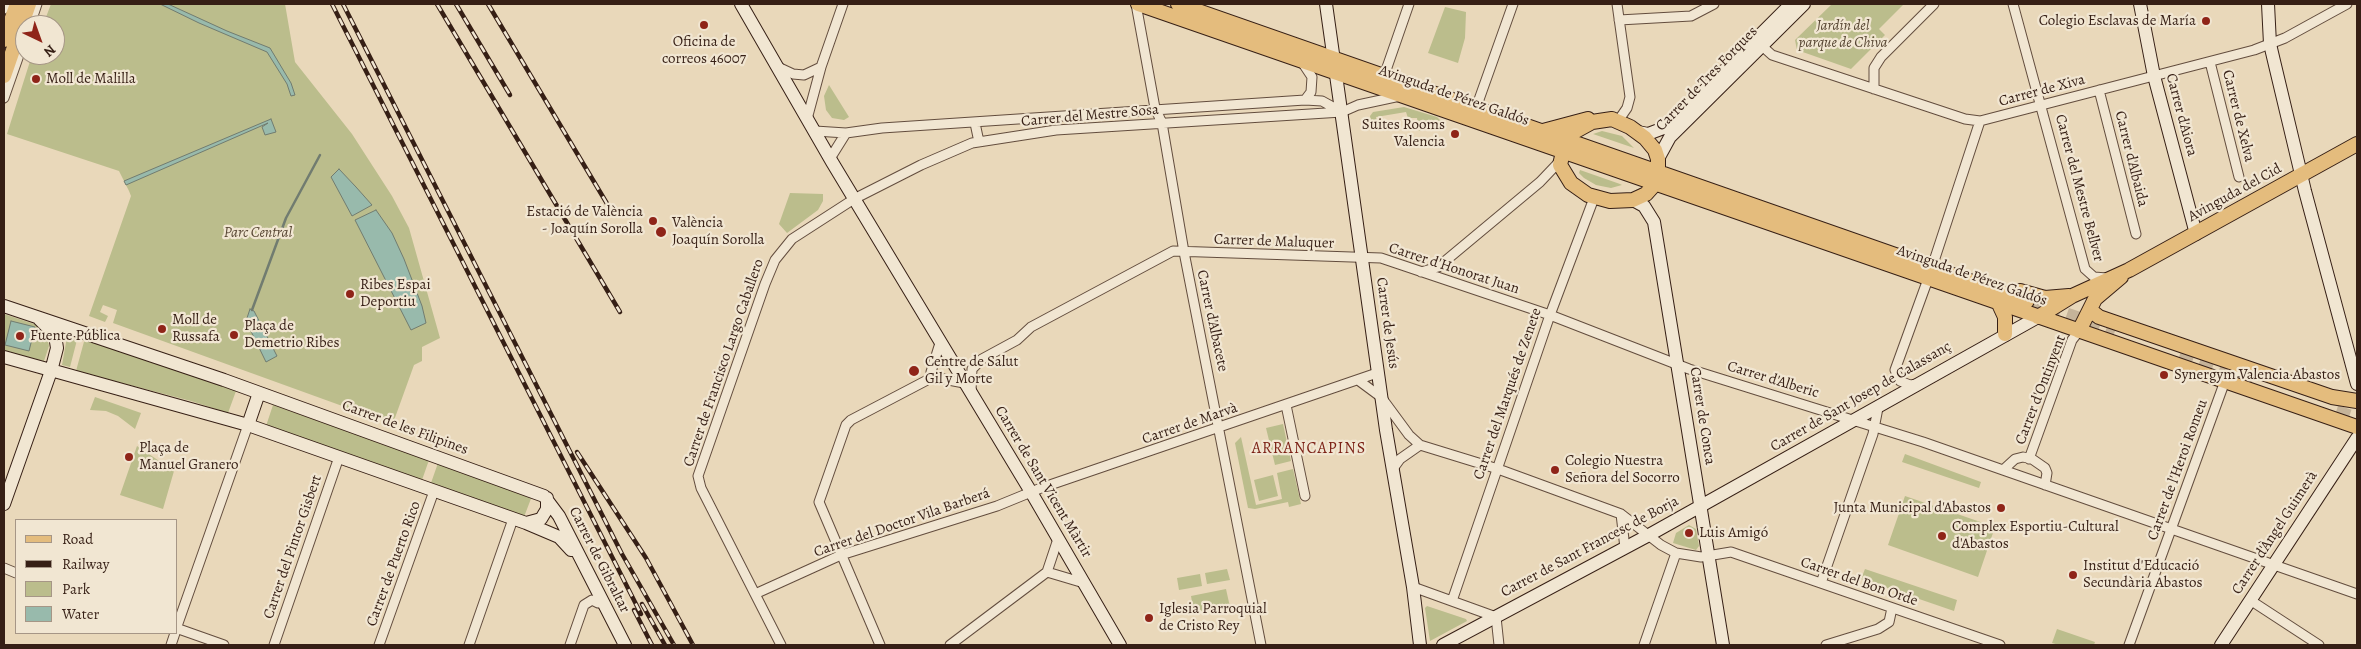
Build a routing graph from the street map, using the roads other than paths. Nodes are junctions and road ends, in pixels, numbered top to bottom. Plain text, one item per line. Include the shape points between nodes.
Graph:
1 (6, 4) edge
2 (17, 4) edge
3 (29, 4) edge
4 (742, 4) edge
5 (843, 4) edge
6 (1137, 4) edge
7 (1178, 4) edge
8 (1326, 4) edge
9 (1408, 4) edge
10 (1513, 4) edge
11 (1617, 4) edge
12 (1714, 4) edge
13 (1791, 4) edge
14 (1804, 4) edge
15 (1934, 4) edge
16 (2013, 4) edge
17 (2140, 4) edge
18 (2268, 4) edge
19 (2346, 4) edge
20 (4, 9) edge
21 (1620, 20) junction
22 (1766, 28) junction
23 (4, 40) edge
24 (2270, 44) junction
25 (1762, 46) junction
26 (1300, 60) junction
27 (2210, 62) junction
28 (16, 65) edge
29 (1334, 65) junction
30 (778, 67) junction
31 (822, 67) junction
32 (4, 76) edge
33 (1384, 76) junction
34 (2154, 76) junction
35 (1874, 89) junction
36 (2099, 90) junction
37 (1403, 96) junction
38 (4, 98) edge
39 (1305, 100) junction
40 (2042, 105) junction
41 (1154, 108) junction
42 (1476, 108) junction
43 (1342, 112) junction
44 (807, 119) junction
45 (1612, 120) junction
46 (1980, 121) junction
47 (995, 122) junction
48 (975, 123) junction
49 (1162, 123) junction
50 (818, 131) junction
51 (1543, 131) junction
52 (1638, 132) junction
53 (846, 133) junction
54 (999, 138) junction
55 (979, 142) junction
56 (2357, 144) edge
57 (1563, 150) junction
58 (831, 158) junction
59 (1657, 171) junction
60 (2302, 175) junction
61 (2239, 177) dead end
62 (1594, 198) junction
63 (854, 199) junction
64 (1633, 200) junction
65 (1743, 207) junction
66 (2136, 234) dead end
67 (2196, 234) junction
68 (1184, 252) junction
69 (1362, 259) junction
70 (1934, 261) junction
71 (2129, 270) junction
72 (1421, 272) junction
73 (2107, 278) junction
74 (1928, 279) junction
75 (2072, 296) junction
76 (2026, 303) tunnel mouth
77 (1999, 304) junction
78 (4, 306) edge
79 (2090, 310) junction
80 (1550, 315) junction
81 (35, 316) junction
82 (2038, 317) junction
83 (2079, 331) junction
84 (2114, 333) tunnel mouth
85 (2005, 334) junction
86 (2342, 334) junction
87 (940, 343) junction
88 (2180, 356) tunnel mouth
89 (4, 357) edge
90 (2357, 361) edge
91 (1677, 365) junction
92 (2194, 370) junction
93 (51, 371) junction
94 (1378, 374) junction
95 (2250, 376) junction
96 (933, 377) junction
97 (1358, 380) junction
98 (2225, 381) junction
99 (1917, 384) junction
100 (2357, 384) edge
101 (968, 388) junction
102 (259, 393) junction
103 (1382, 397) junction
104 (2357, 401) edge
105 (1286, 406) junction
106 (1878, 408) junction
107 (2337, 410) tunnel mouth
108 (1857, 420) junction
109 (248, 425) junction
110 (1875, 427) junction
111 (2357, 427) edge
112 (1220, 428) junction
113 (2357, 438) edge
114 (1420, 445) junction
115 (338, 457) junction
116 (2029, 459) junction
117 (1498, 469) junction
118 (1392, 470) junction
119 (2003, 470) junction
120 (2045, 484) junction
121 (434, 491) junction
122 (1031, 492) junction
123 (543, 496) junction
124 (1305, 496) dead end
125 (4, 504) edge
126 (1700, 506) junction
127 (1621, 514) junction
128 (513, 519) junction
129 (526, 523) junction
130 (2172, 530) junction
131 (1649, 535) junction
132 (1058, 539) junction
133 (1625, 548) junction
134 (1676, 553) junction
135 (841, 555) junction
136 (1709, 556) junction
137 (2274, 564) junction
138 (1047, 572) junction
139 (1084, 582) junction
140 (1821, 583) junction
141 (1412, 587) junction
142 (755, 594) junction
143 (2357, 594) edge
144 (2250, 600) junction
145 (1452, 601) junction
146 (598, 603) junction
147 (1892, 608) junction
148 (1496, 617) junction
149 (178, 624) edge
150 (178, 631) edge
151 (1978, 642) edge
152 (224, 645) edge
153 (274, 645) edge
154 (379, 645) edge
155 (469, 645) edge
156 (570, 645) edge
157 (619, 645) edge
158 (625, 645) edge
159 (781, 645) edge
160 (880, 645) edge
161 (950, 645) edge
162 (1120, 645) edge
163 (1262, 645) edge
164 (1420, 645) edge
165 (1443, 645) edge
166 (1499, 645) edge
167 (1644, 645) edge
168 (1724, 645) edge
169 (1826, 645) edge
170 (2000, 645) edge
171 (2129, 645) edge
172 (2221, 645) edge
173 (2319, 645) edge

1 - 20 street
2 - 23 main road
3 - 32 main road
4 - 30 main road, Carrer de Sant Vicent Màrtir
5 - 31 street
6 - 26 main road
6 - 41 street, Carrer d'Albacete
7 - 29 main road
8 - 29 main road, Carrer de Jesús
9 - 33 street
10 - 42 street
11 - 21 street
12 - 21 street via 1691,16
13 - 22 main road, Carrer de Tres Forques
14 - 25 main road, Carrer de Tres Forques
15 - 35 street via 1881,57 1874,68
16 - 40 street, Carrer del Mestre Bellver
17 - 34 main road, Carrer d'Aiora
18 - 24 main road
19 - 24 street, Carrer de Xiva
21 - 45 street via 1630,97 1627,108
22 - 25 street
22 - 52 main road, Carrer de Tres Forques via 1669,126 1648,134
24 - 27 street, Carrer de Xiva
24 - 60 main road
25 - 35 street, Carrer de Xiva via 1772,55
25 - 59 main road, Carrer de Tres Forques via 1670,138
26 - 29 main road
26 - 39 street via 1312,77 1311,92
27 - 34 street, Carrer de Xiva
27 - 61 street, Carrer de Xelva
28 - 38 street
29 - 33 main road, Avinguda de Pérez Galdós
29 - 37 main road, Avinguda de Pérez Galdós
29 - 43 main road, Carrer de Jesús
30 - 31 street via 804,75
30 - 44 main road, Carrer de Sant Vicent Màrtir
31 - 44 street
33 - 42 main road, Avinguda de Pérez Galdós
34 - 36 street, Carrer de Xiva
34 - 67 main road, Carrer d'Aiora
35 - 46 street, Carrer de Xiva via 1965,120
36 - 40 street, Carrer de Xiva
36 - 66 street, Carrer d'Albaida
37 - 43 street, Carrer del Mestre Sosa
37 - 57 main road, Avinguda de Pérez Galdós
39 - 41 street, Carrer del Mestre Sosa
39 - 43 street, Carrer del Mestre Sosa via 1322,101
40 - 46 street, Carrer de Xiva
40 - 73 street, Carrer del Mestre Bellver via 2085,269 2094,277
41 - 47 street, Carrer del Mestre Sosa
41 - 49 street, Carrer d'Albacete
42 - 51 main road, Avinguda de Pérez Galdós
43 - 49 street, Carrer del Mestre Sosa
43 - 69 main road, Carrer de Jesús
44 - 50 main road, Carrer de Sant Vicent Màrtir
45 - 51 main road, Avinguda de Pérez Galdós via 1583,119
45 - 52 main road
45 - 57 main road via 1586,124 1572,133
46 - 70 street
47 - 48 street, Carrer del Mestre Sosa
47 - 54 street
48 - 53 street, Carrer del Mestre Sosa
48 - 55 street
49 - 54 street, Carrer del Mestre Sosa via 1056,130
49 - 68 street, Carrer d'Albacete
50 - 53 street, Carrer del Mestre Sosa
50 - 58 main road, Carrer de Sant Vicent Màrtir
51 - 57 main road, Avinguda de Pérez Galdós
52 - 59 main road via 1650,144
53 - 58 street
54 - 55 street, Carrer del Mestre Sosa
55 - 63 street, Carrer del Mestre Sosa via 921,164
56 - 60 main road, Avinguda del Cid
57 - 59 main road, Avinguda de Pérez Galdós
57 - 62 main road via 1563,173 1582,192
57 - 72 street via 1540,182 1438,267
58 - 63 main road, Carrer de Sant Vicent Màrtir
59 - 64 main road via 1646,194
59 - 65 main road, Avinguda de Pérez Galdós
60 - 67 main road, Avinguda del Cid
60 - 86 main road
62 - 64 main road via 1619,202
62 - 80 street, Carrer del Marqués de Zenete
63 - 87 main road, Carrer de Sant Vicent Màrtir
63 - 142 street, Carrer de Francisco Largo Caballero via 792,239 775,260 699,470 701,488
64 - 91 main road, Carrer de Conca via 1644,206 1654,222
65 - 70 main road, Avinguda de Pérez Galdós via 1780,209
65 - 74 main road, Avinguda de Pérez Galdós
65 - 76 main road, Avinguda de Pérez Galdós
67 - 71 main road, Avinguda del Cid
68 - 69 street, Carrer de Maluquer
68 - 101 street, Carrer de Maluquer via 1173,251 1030,327 1017,340 976,364
68 - 112 street, Carrer d'Albacete
69 - 72 street, Carrer d'Honorat Juan via 1381,258
69 - 94 main road, Carrer de Jesús
70 - 75 main road, Avinguda de Pérez Galdós via 2038,298
71 - 73 main road, Avinguda del Cid
71 - 79 main road, Avinguda del Cid via 2096,299
72 - 80 street, Carrer d'Honorat Juan
73 - 75 main road, Avinguda del Cid
74 - 77 main road, Avinguda de Pérez Galdós
74 - 99 street via 1896,370 1905,384
75 - 82 main road, Avinguda del Cid
77 - 82 main road, Avinguda de Pérez Galdós
77 - 85 main road
78 - 81 main road, Carrer de les Filipines
79 - 83 main road, Avinguda del Cid
79 - 95 main road, Avinguda de Pérez Galdós via 2099,317
80 - 91 street, Carrer d'Honorat Juan
80 - 117 street, Carrer del Marqués de Zenete
81 - 93 main road, Carrer de les Filipines via 55,335 57,348
81 - 102 main road, Carrer de les Filipines
82 - 83 main road, Avinguda de Pérez Galdós
82 - 85 main road, Carrer de Sant Josep de Calassanç
83 - 92 main road, Avinguda de Pérez Galdós
83 - 116 street, Carrer d'Ontinyent via 2072,340
84 - 88 main road
85 - 99 main road, Carrer de Sant Josep de Calassanç
86 - 90 main road
86 - 100 main road
87 - 96 street via 931,372
87 - 101 main road, Carrer de Sant Vicent Màrtir
89 - 93 main road
91 - 108 street, Carrer d'Alberic
91 - 126 main road, Carrer de Conca
92 - 95 main road, Avinguda de Pérez Galdós
92 - 98 main road, Avinguda de Pérez Galdós
93 - 109 main road
93 - 125 main road
94 - 97 street, Carrer de Marvà
94 - 103 main road, Carrer de Jesús
95 - 98 street via 2236,372
95 - 104 main road, Avinguda de Pérez Galdós
95 - 107 main road, Avinguda de Pérez Galdós
96 - 101 street
96 - 135 street via 846,425 819,502
97 - 103 street
97 - 105 street, Carrer de Marvà
98 - 111 main road, Avinguda de Pérez Galdós
98 - 130 street, Carrer de l'Heroi Romeu
99 - 106 main road, Carrer de Sant Josep de Calassanç
101 - 122 main road, Carrer de Sant Vicent Màrtir
102 - 109 main road
102 - 123 main road, Carrer de les Filipines
103 - 114 street
103 - 118 main road, Carrer de Jesús
105 - 112 street, Carrer de Marvà
105 - 124 street
106 - 108 main road, Carrer de Sant Josep de Calassanç
106 - 110 street
108 - 110 street, Carrer d'Alberic
108 - 126 main road, Carrer de Sant Josep de Calassanç
109 - 115 main road
109 - 149 street
110 - 119 street, Carrer d'Alberic
110 - 140 street
112 - 122 street, Carrer de Marvà
112 - 163 street, Carrer d'Albacete
113 - 137 main road, Carrer d'Àngel Guimerà
114 - 117 street
114 - 118 street via 1400,459
115 - 121 main road
115 - 153 street, Carrer del Pintor Gisbert
116 - 119 street via 2015,459
116 - 120 street via 2045,468
117 - 127 street
117 - 145 street, Carrer del Marqués de Zenete
118 - 141 main road, Carrer de Jesús
119 - 120 street, Carrer d'Alberic
120 - 130 street, Carrer d'Alberic
121 - 128 main road
121 - 154 street, Carrer de Puerto Rico
122 - 132 main road, Carrer de Sant Vicent Màrtir
122 - 135 street, Carrer del Doctor Vila Barberá via 997,506
123 - 129 main road via 547,509 541,519
123 - 158 main road, Carrer de Gibraltar via 559,516
126 - 131 main road, Carrer de Sant Francesc de Borja
126 - 136 main road, Carrer de Conca
127 - 131 street
127 - 133 street
128 - 129 main road
128 - 155 street
129 - 146 main road, Carrer de Gibraltar via 566,542
130 - 137 street, Carrer d'Alberic
130 - 171 street, Carrer de l'Heroi Romeu
131 - 133 main road, Carrer de Sant Francesc de Borja
131 - 134 street
132 - 138 street
132 - 139 main road, Carrer de Sant Vicent Màrtir
133 - 148 main road, Carrer de Sant Francesc de Borja
134 - 136 street, Carrer del Bon Orde via 1692,557
134 - 167 street
135 - 142 street, Carrer del Doctor Vila Barberá
135 - 160 street
136 - 140 street, Carrer del Bon Orde via 1731,552
136 - 168 main road, Carrer de Conca
137 - 143 street, Carrer d'Alberic
137 - 144 main road, Carrer d'Àngel Guimerà
138 - 139 street
138 - 161 street
139 - 162 main road, Carrer de Sant Vicent Màrtir
140 - 147 street, Carrer del Bon Orde
141 - 145 street, Carrer de Sant Francesc de Borja
141 - 164 main road, Carrer de Jesús
142 - 159 street, Carrer de Francisco Largo Caballero
144 - 172 main road, Carrer d'Àngel Guimerà
144 - 173 street
145 - 148 street, Carrer de Sant Francesc de Borja
146 - 156 street via 592,600 584,605
146 - 157 main road, Carrer de Gibraltar
147 - 151 street, Carrer del Bon Orde
147 - 169 street via 1889,622 1878,629
148 - 165 main road, Carrer de Sant Francesc de Borja
148 - 166 street
150 - 152 street
151 - 170 street, Carrer del Bon Orde

